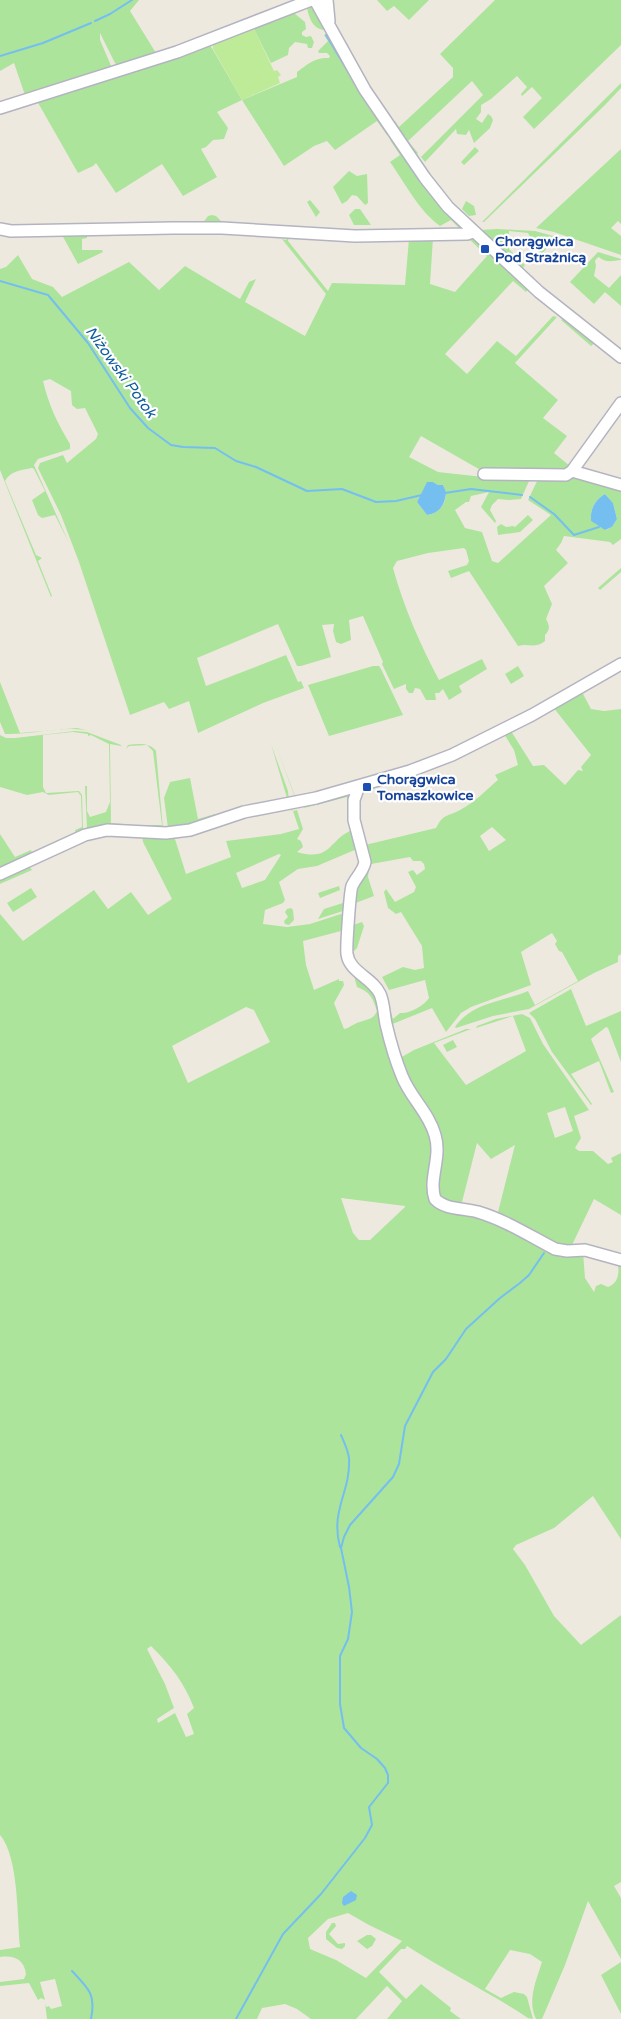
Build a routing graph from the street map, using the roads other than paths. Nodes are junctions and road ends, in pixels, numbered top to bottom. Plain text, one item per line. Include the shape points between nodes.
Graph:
1 (320, 2) edge
2 (0, 108) edge
3 (0, 229) edge
4 (473, 232) junction
5 (621, 357) edge
6 (621, 403) edge
7 (572, 471) junction
8 (484, 474) dead end
9 (621, 486) edge
10 (621, 664) edge
11 (359, 786) junction
12 (0, 874) edge
13 (621, 1260) edge

1 - 2 street via 149,62
1 - 4 street via 331,30 365,90 425,178
3 - 4 street via 216,228 355,236
4 - 5 street via 539,292
6 - 7 street
7 - 8 street via 566,475
7 - 9 street
10 - 11 street via 532,715 452,755
11 - 12 street via 300,802 244,812 183,831 96,832
11 - 13 street via 354,800 354,820 365,862 350,891 346,952 352,965 380,993 388,1033 402,1075 435,1134 438,1155 432,1188 435,1199 446,1206 491,1216 555,1249 585,1250

